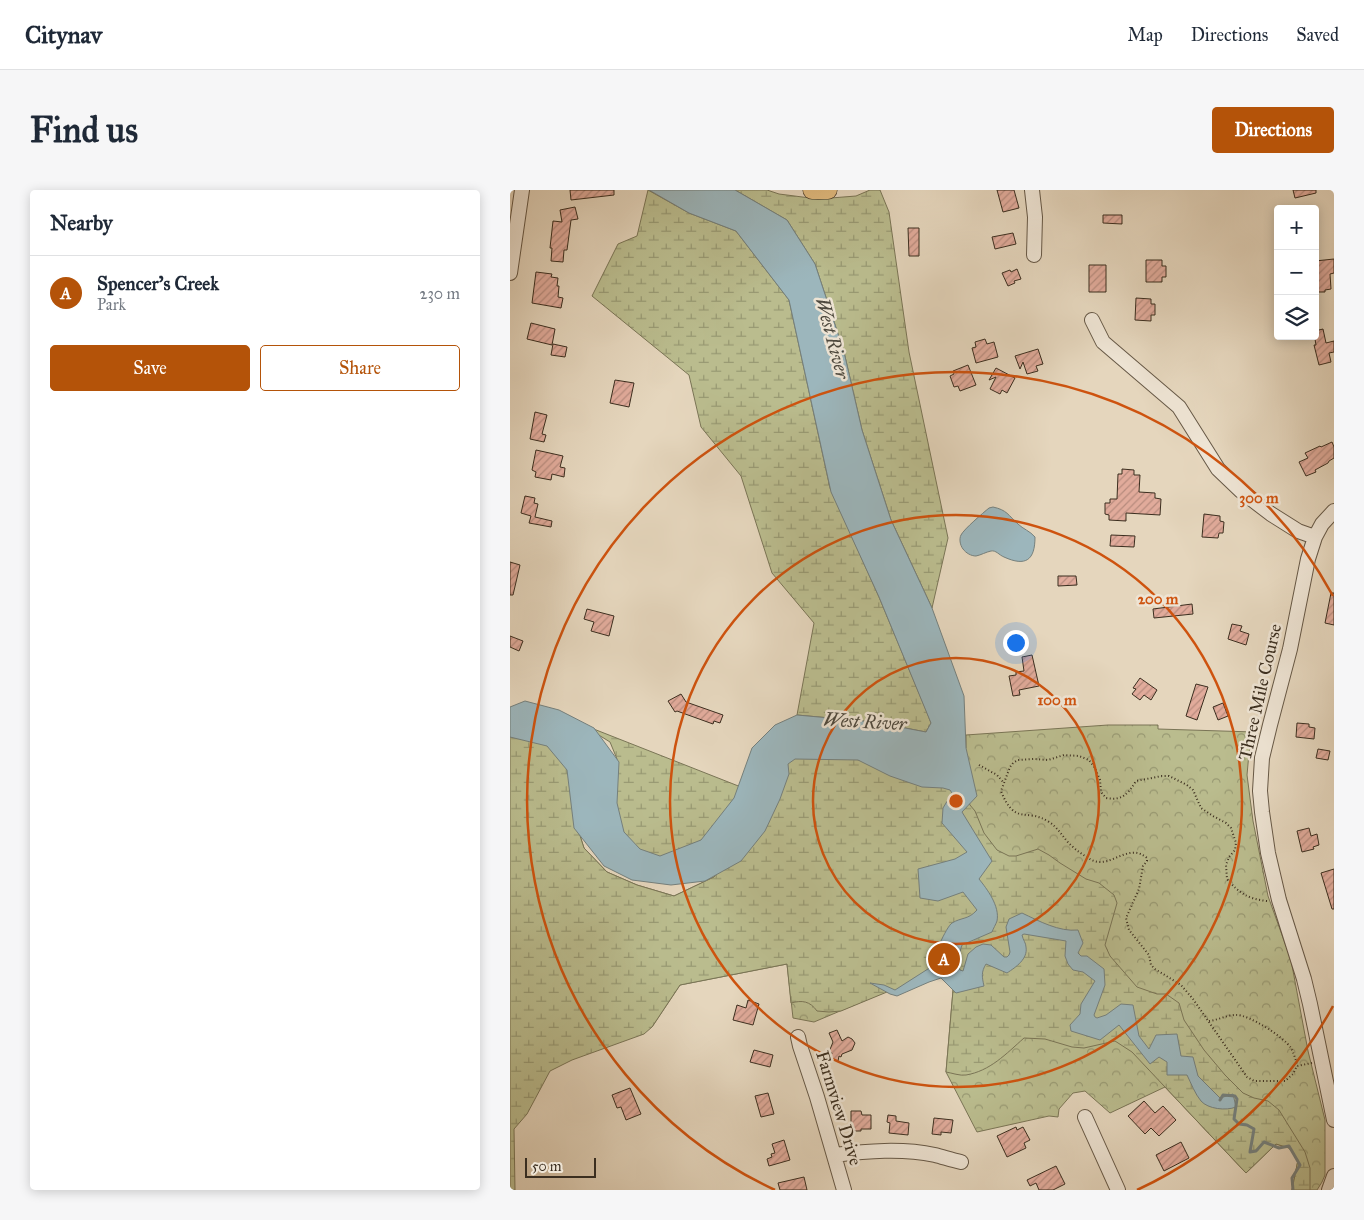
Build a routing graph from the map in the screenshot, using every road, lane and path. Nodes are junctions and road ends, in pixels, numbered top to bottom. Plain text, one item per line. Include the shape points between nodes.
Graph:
1 (522, 190) edge
2 (812, 190) edge
3 (828, 190) edge
4 (1032, 190) edge
5 (1034, 255) dead end
6 (510, 272) edge
7 (1092, 320) dead end
8 (1334, 511) edge
9 (1315, 537) junction
10 (979, 765) dead end
11 (1004, 783) junction
12 (1279, 900) junction
13 (1208, 1022) junction
14 (798, 1037) dead end
15 (1322, 1061) junction
16 (1297, 1066) junction
17 (1085, 1117) dead end
18 (1334, 1120) edge
19 (834, 1155) junction
20 (961, 1162) dead end
21 (1334, 1176) edge
22 (844, 1190) edge
23 (1118, 1190) edge
24 (1329, 1190) edge

1 - 6 street
2 - 3 main road
4 - 5 street
7 - 9 street via 1103,342 1179,407 1218,469 1271,514 1298,531
8 - 9 street, Three Mile Course
9 - 12 street, Three Mile Course via 1262,758 1262,812
10 - 11 path
11 - 12 path via 1010,767 1018,760 1048,760 1064,755 1088,760 1100,780 1101,792 1113,800 1124,797 1136,782 1169,776 1193,790 1202,808 1231,828 1236,843 1226,865 1227,880 1237,892 1269,902
11 - 13 path via 1001,791 1013,811 1048,820 1072,847 1093,861 1116,859 1129,852 1147,858 1139,889 1126,918 1129,930 1149,955 1151,965 1181,985
12 - 15 street, Three Mile Course via 1306,988
13 - 16 path via 1236,1015 1247,1017 1279,1036 1290,1047
13 - 16 path via 1247,1077 1254,1082 1285,1081
14 - 19 street, Farmview Drive
15 - 16 path
15 - 18 street, Three Mile Course
17 - 23 street
19 - 20 street via 894,1151 934,1155
19 - 22 street, Farmview Drive
21 - 24 street

